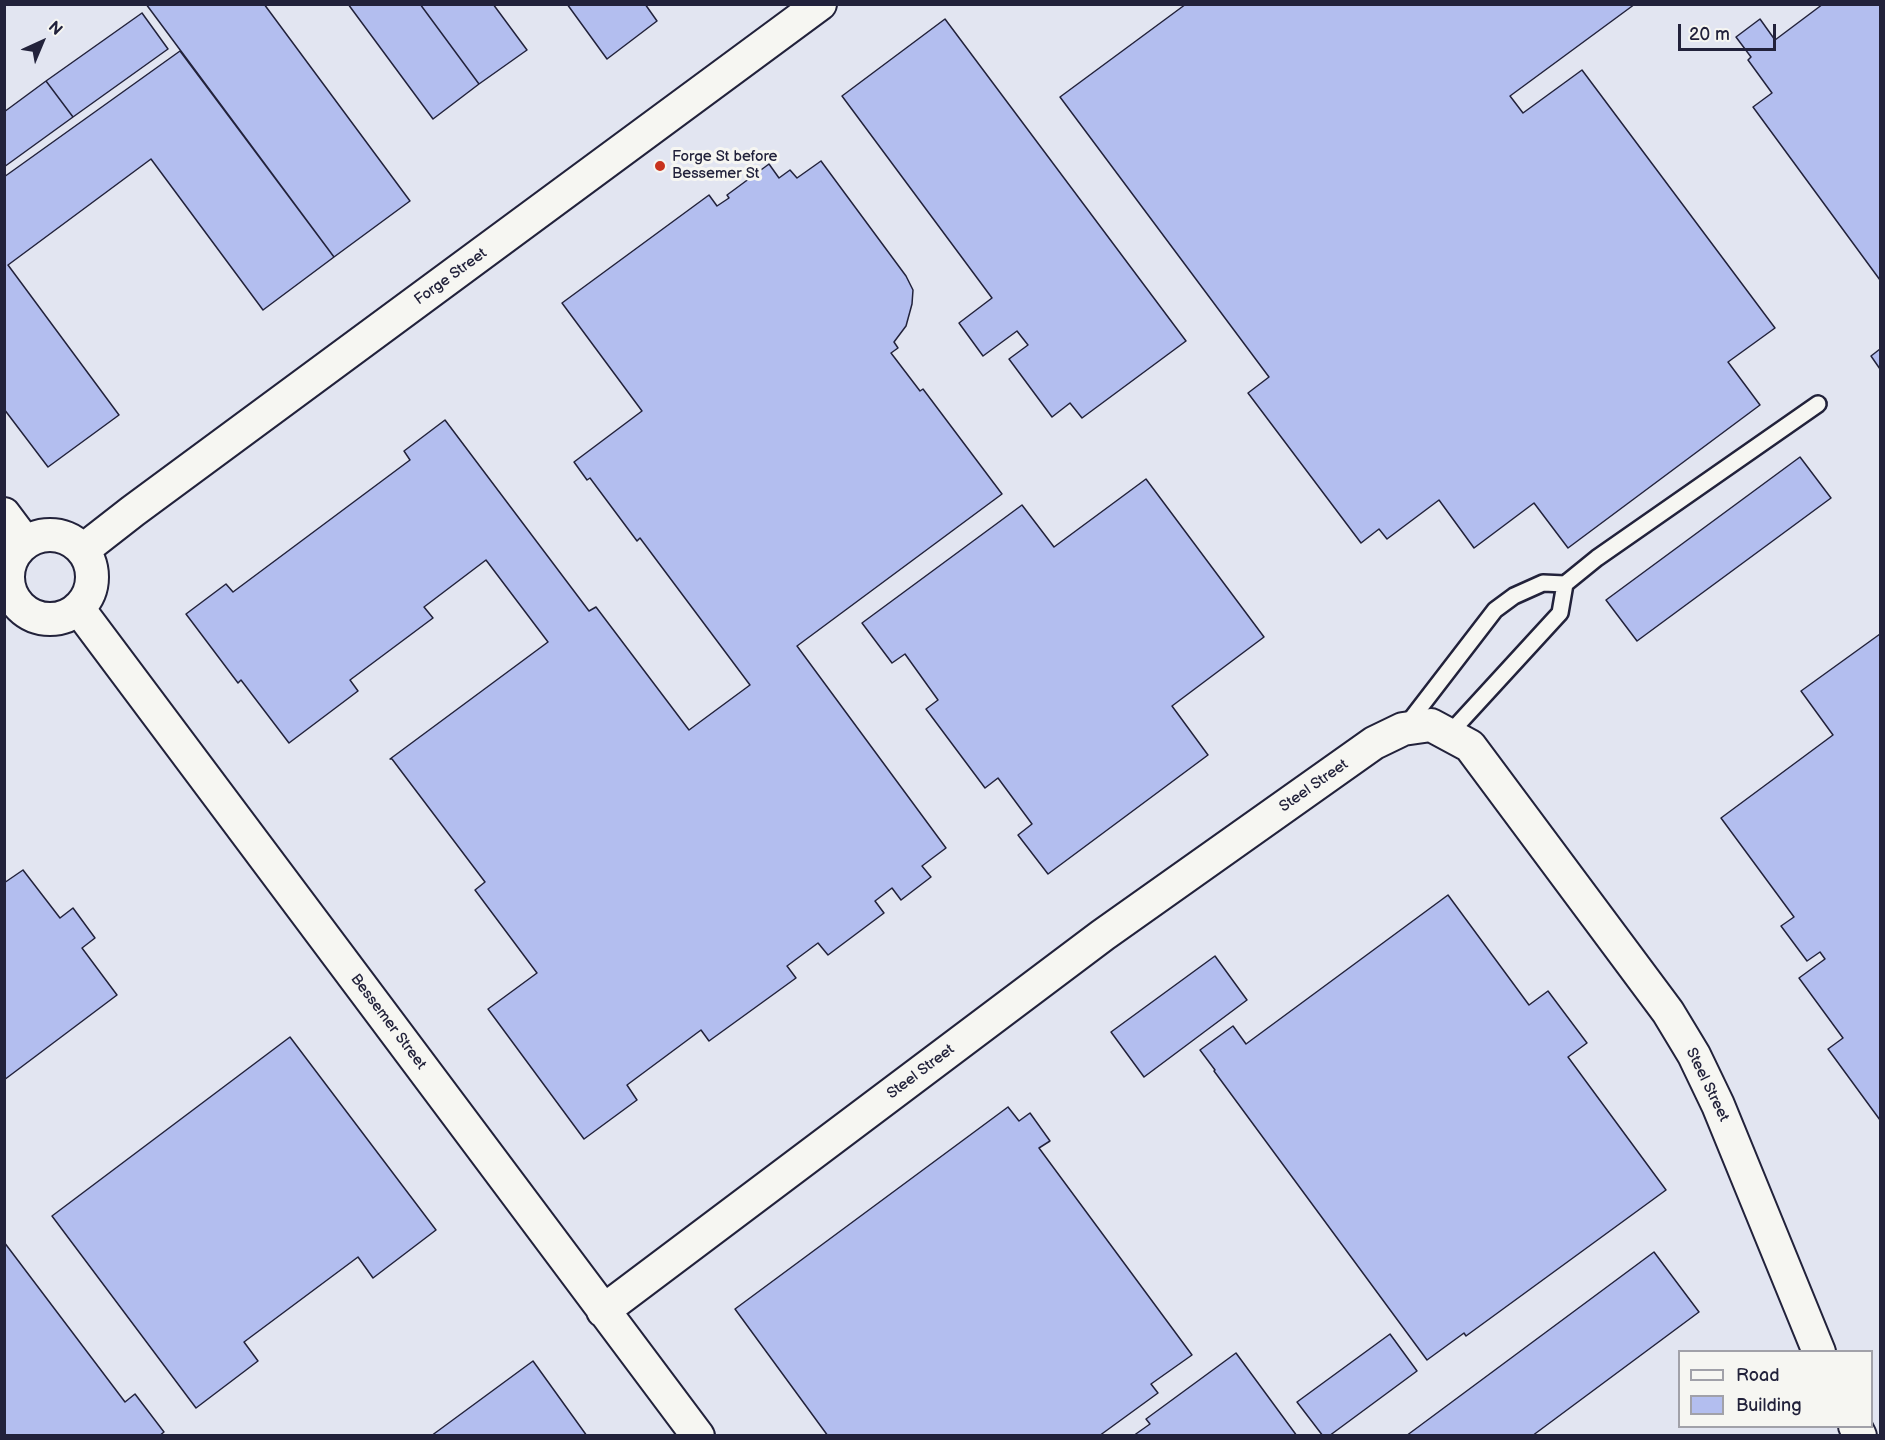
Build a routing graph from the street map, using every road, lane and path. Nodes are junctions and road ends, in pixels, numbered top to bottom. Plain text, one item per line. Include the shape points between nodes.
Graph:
1 (820, 4) edge
2 (1818, 404) dead end
3 (4, 514) edge
4 (25, 542) junction
5 (83, 550) junction
6 (1565, 584) junction
7 (10, 607) edge
8 (78, 608) junction
9 (1403, 729) junction
10 (1449, 734) junction
11 (603, 1311) junction
12 (1818, 1350) edge
13 (698, 1436) edge

1 - 5 street, Forge Street
2 - 6 lane
3 - 4 street
4 - 5 street via 38,536 57,535
4 - 7 street via 12,556 7,570
5 - 8 street via 92,581
6 - 9 lane via 1543,583 1495,610
6 - 10 lane via 1560,614
7 - 8 street via 47,619 66,616
8 - 11 street, Bessemer Street
9 - 10 street, Steel Street via 1431,725
9 - 11 street, Steel Street via 1374,743 1103,935
10 - 12 street, Steel Street via 1475,752 1668,1012 1689,1046 1718,1105
11 - 13 street, Bessemer Street

